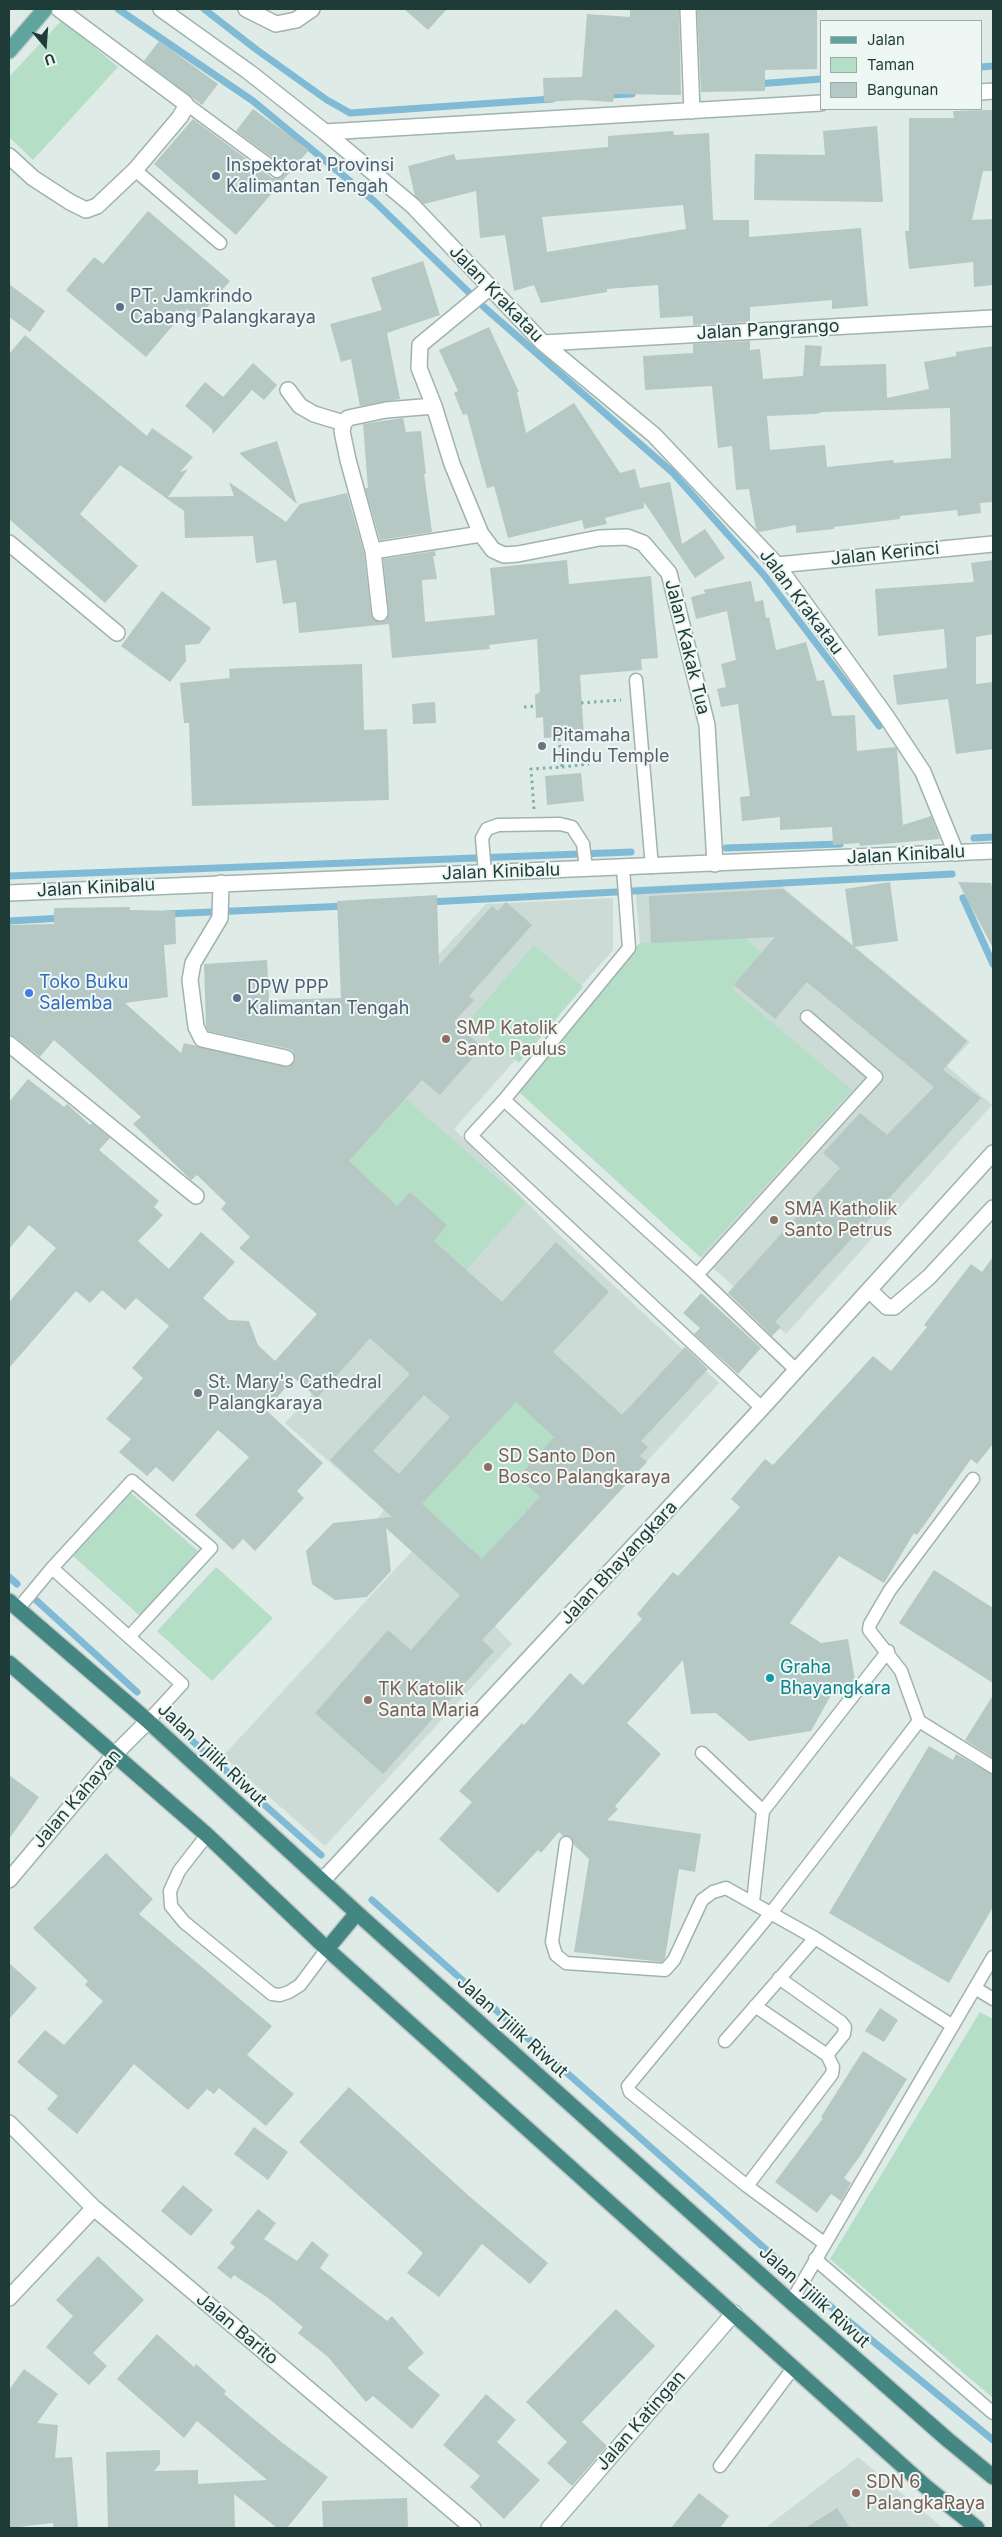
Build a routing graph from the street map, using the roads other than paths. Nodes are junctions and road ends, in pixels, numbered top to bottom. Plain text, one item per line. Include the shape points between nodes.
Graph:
1 (45, 9) edge
2 (59, 9) edge
3 (161, 9) edge
4 (246, 9) edge
5 (312, 9) edge
6 (688, 9) edge
7 (9, 51) edge
8 (185, 103) junction
9 (820, 103) edge
10 (692, 111) junction
11 (325, 132) junction
12 (9, 156) edge
13 (134, 170) junction
14 (277, 171) dead end
15 (220, 243) dead end
16 (485, 291) junction
17 (993, 318) edge
18 (543, 343) junction
19 (288, 390) dead end
20 (434, 406) junction
21 (344, 423) junction
22 (481, 534) junction
23 (9, 543) edge
24 (993, 544) edge
25 (373, 551) junction
26 (777, 565) junction
27 (380, 612) dead end
28 (117, 633) dead end
29 (636, 680) dead end
30 (993, 852) edge
31 (956, 853) junction
32 (715, 864) junction
33 (652, 867) junction
34 (586, 868) junction
35 (622, 868) junction
36 (484, 872) junction
37 (221, 883) junction
38 (9, 892) edge
39 (808, 1017) dead end
40 (9, 1044) edge
41 (286, 1058) dead end
42 (504, 1100) junction
43 (993, 1152) edge
44 (196, 1196) dead end
45 (993, 1208) edge
46 (697, 1275) junction
47 (869, 1290) junction
48 (796, 1370) junction
49 (762, 1408) junction
50 (973, 1479) dead end
51 (52, 1568) junction
52 (13, 1605) edge
53 (129, 1636) junction
54 (888, 1651) junction
55 (9, 1663) edge
56 (148, 1721) junction
57 (919, 1722) junction
58 (702, 1753) dead end
59 (115, 1754) junction
60 (993, 1767) edge
61 (763, 1811) junction
62 (207, 1835) junction
63 (566, 1843) dead end
64 (9, 1880) edge
65 (322, 1881) junction
66 (752, 1902) junction
67 (357, 1913) junction
68 (771, 1913) junction
69 (815, 1938) junction
70 (327, 1949) junction
71 (993, 1957) edge
72 (779, 1978) junction
73 (976, 1988) junction
74 (993, 1999) edge
75 (755, 2006) junction
76 (953, 2026) junction
77 (725, 2041) dead end
78 (827, 2054) junction
79 (9, 2123) edge
80 (747, 2186) junction
81 (94, 2208) junction
82 (824, 2243) junction
83 (815, 2260) junction
84 (9, 2298) edge
85 (791, 2302) junction
86 (734, 2313) junction
87 (794, 2367) junction
88 (993, 2414) edge
89 (720, 2466) dead end
90 (993, 2477) edge
91 (473, 2528) edge
92 (549, 2528) edge
93 (977, 2528) edge

1 - 7 main road
2 - 8 street
3 - 11 street, Jalan Krakatau
4 - 5 street via 276,24 296,20
6 - 10 street
8 - 13 street via 180,117
8 - 14 lane
9 - 10 street
10 - 11 street
11 - 16 street, Jalan Krakatau via 413,206
12 - 13 street via 33,178 86,210 97,206
13 - 15 lane
16 - 18 street, Jalan Krakatau
16 - 20 street, Jalan Kakak Tua via 420,344 418,368
17 - 18 street, Jalan Pangrango
18 - 26 street, Jalan Krakatau via 654,435
19 - 21 street via 300,406
20 - 21 street via 386,410 348,418
20 - 22 street, Jalan Kakak Tua via 452,464
21 - 25 street via 342,431 348,460
22 - 25 street
22 - 32 street, Jalan Kakak Tua via 493,550 504,555 599,538 627,537 643,543 669,573 707,725
23 - 28 street
24 - 26 street, Jalan Kerinci
25 - 27 street
26 - 31 street, Jalan Krakatau via 923,772
29 - 33 lane
30 - 31 street, Jalan Kinibalu
31 - 32 street, Jalan Kinibalu
32 - 33 street, Jalan Kinibalu
33 - 35 street, Jalan Kinibalu
34 - 35 street, Jalan Kinibalu
34 - 36 street, Jalan Kinibalu
34 - 36 lane via 583,844 572,827 560,824 498,825 487,829 482,838
35 - 42 lane via 629,948
36 - 37 street, Jalan Kinibalu
37 - 38 street, Jalan Kinibalu
37 - 41 street via 220,918 193,963 190,980 196,1027 202,1039
39 - 46 lane via 876,1077
40 - 44 street
42 - 46 lane
42 - 49 lane via 472,1136
43 - 47 street, Jalan Bhayangkara
45 - 47 street via 894,1308 886,1307
46 - 48 lane
47 - 48 street, Jalan Bhayangkara
48 - 49 street, Jalan Bhayangkara
49 - 65 street, Jalan Bhayangkara
50 - 54 lane via 890,1590 870,1624 869,1630
51 - 52 lane
51 - 53 lane
51 - 53 lane via 132,1481 211,1548
52 - 56 highway, Jalan Tjilik Riwut
53 - 56 lane via 182,1684
54 - 57 lane via 901,1671
54 - 61 lane
55 - 59 highway
56 - 59 street, Jalan Kahayan
56 - 65 highway, Jalan Tjilik Riwut
57 - 60 lane
57 - 68 lane
58 - 61 lane
59 - 62 highway
59 - 64 street, Jalan Kahayan
61 - 66 lane
62 - 70 highway
62 - 70 lane via 179,1872 170,1891 171,1906 184,1922 272,1994 280,1995 300,1985
63 - 66 lane via 552,1942 556,1954 566,1963 665,1970 674,1960 702,1900 708,1894 726,1888
65 - 67 highway, Jalan Tjilik Riwut
66 - 68 lane
67 - 70 highway
67 - 85 highway, Jalan Tjilik Riwut
68 - 69 lane
68 - 80 lane via 628,2086 630,2092
69 - 72 lane
69 - 76 lane
70 - 86 highway
71 - 73 lane
72 - 75 lane
72 - 78 lane via 845,2027 844,2034
73 - 74 lane
73 - 76 lane
75 - 77 lane
75 - 78 lane
76 - 82 lane
78 - 80 lane via 833,2067 832,2074
79 - 81 street, Jalan Barito
80 - 82 lane
81 - 84 street
81 - 91 street, Jalan Barito
82 - 83 lane
83 - 85 lane
83 - 88 lane
85 - 90 highway, Jalan Tjilik Riwut
86 - 87 highway
86 - 92 street, Jalan Katingan
87 - 89 lane
87 - 93 highway

